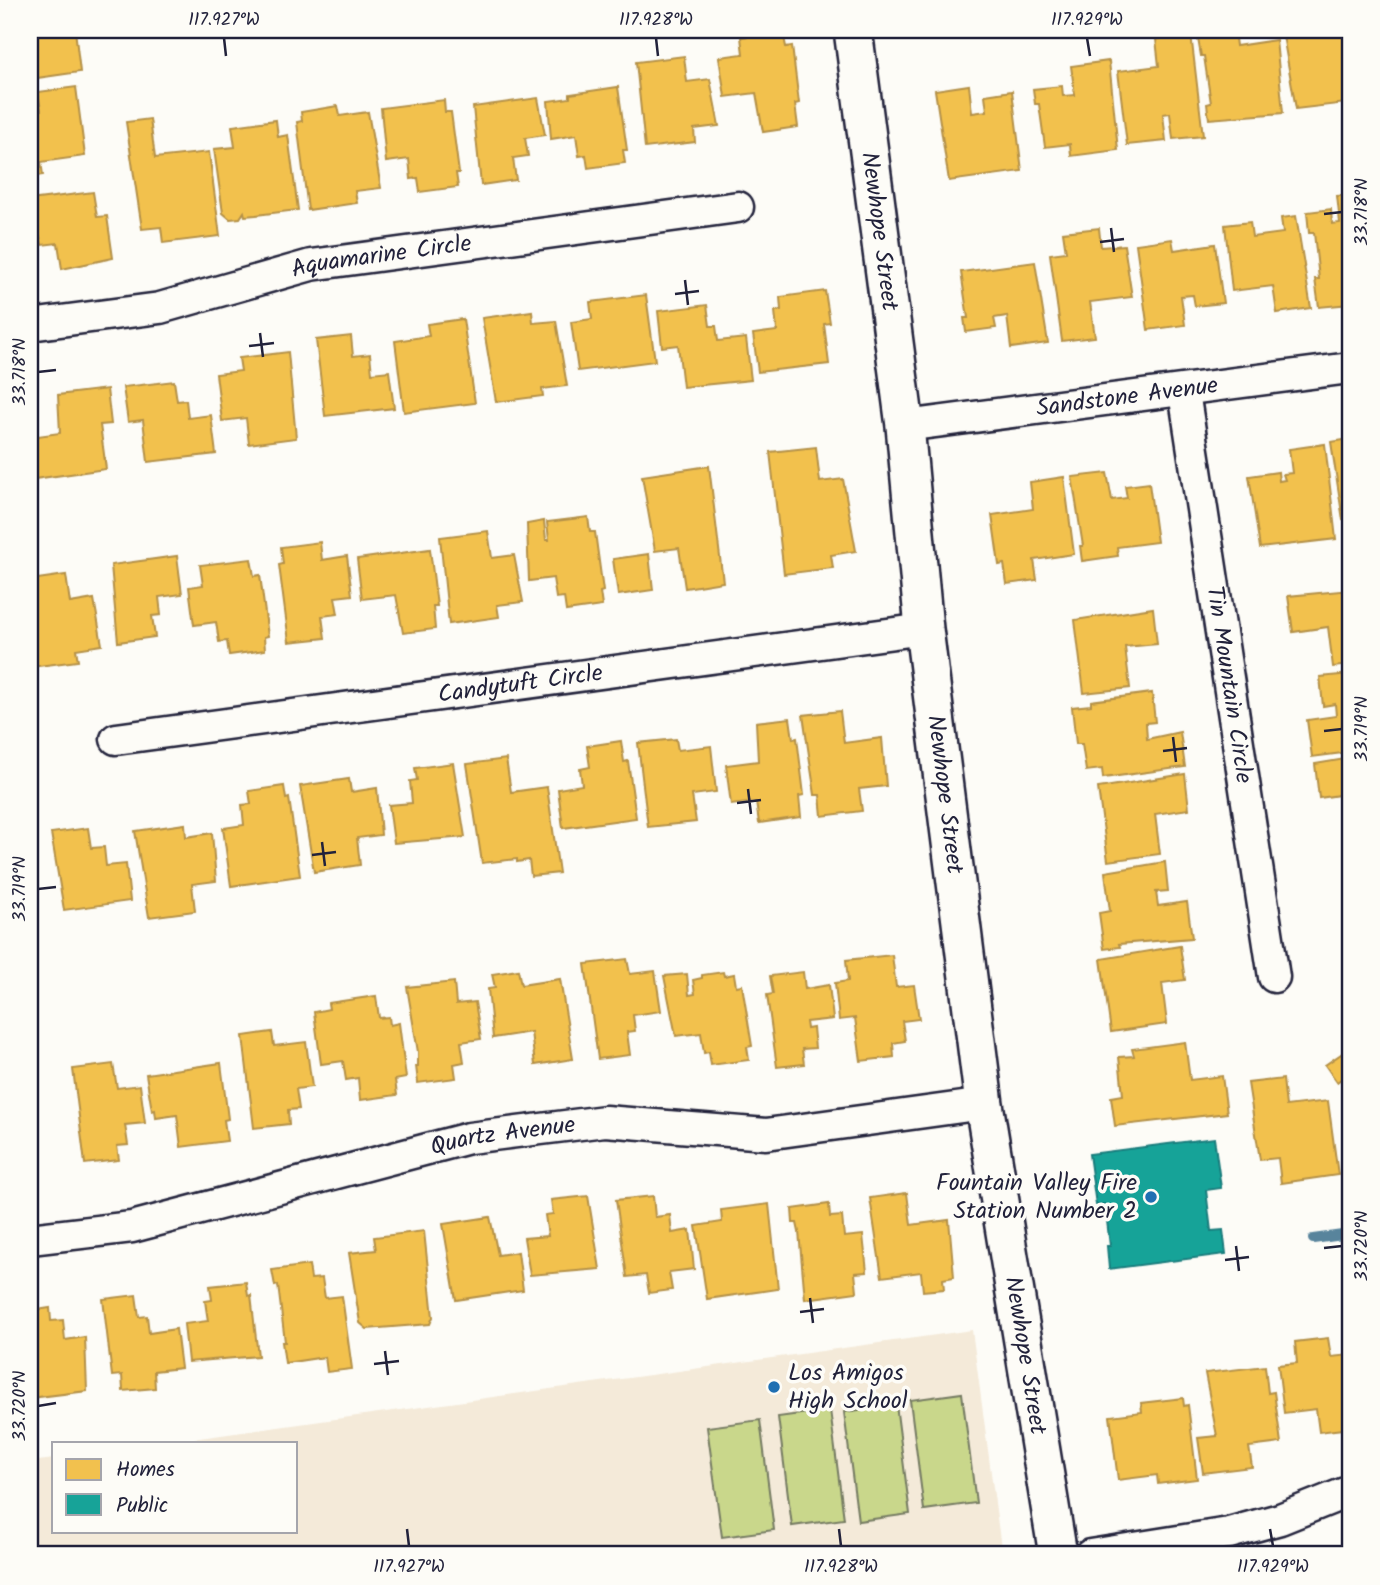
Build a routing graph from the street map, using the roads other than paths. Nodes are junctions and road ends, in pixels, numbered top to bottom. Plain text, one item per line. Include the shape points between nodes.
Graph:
1 (853, 30) edge
2 (738, 207) dead end
3 (30, 325) edge
4 (1350, 368) edge
5 (1184, 392) junction
6 (905, 426) junction
7 (924, 629) junction
8 (116, 739) dead end
9 (1274, 977) dead end
10 (984, 1104) junction
11 (30, 1239) edge
12 (1350, 1491) edge
13 (1058, 1555) edge
14 (1090, 1555) edge

1 - 6 street, Newhope Street
2 - 3 street, Aquamarine Circle via 311,265 160,308
4 - 5 street, Sandstone Avenue
5 - 6 street, Sandstone Avenue
5 - 9 street, Tin Mountain Circle
6 - 7 street, Newhope Street
7 - 8 street, Candytuft Circle
7 - 10 street, Newhope Street
10 - 11 street, Quartz Avenue via 766,1134 605,1121 469,1138 132,1227
10 - 13 street, Newhope Street
12 - 14 street via 1229,1533

